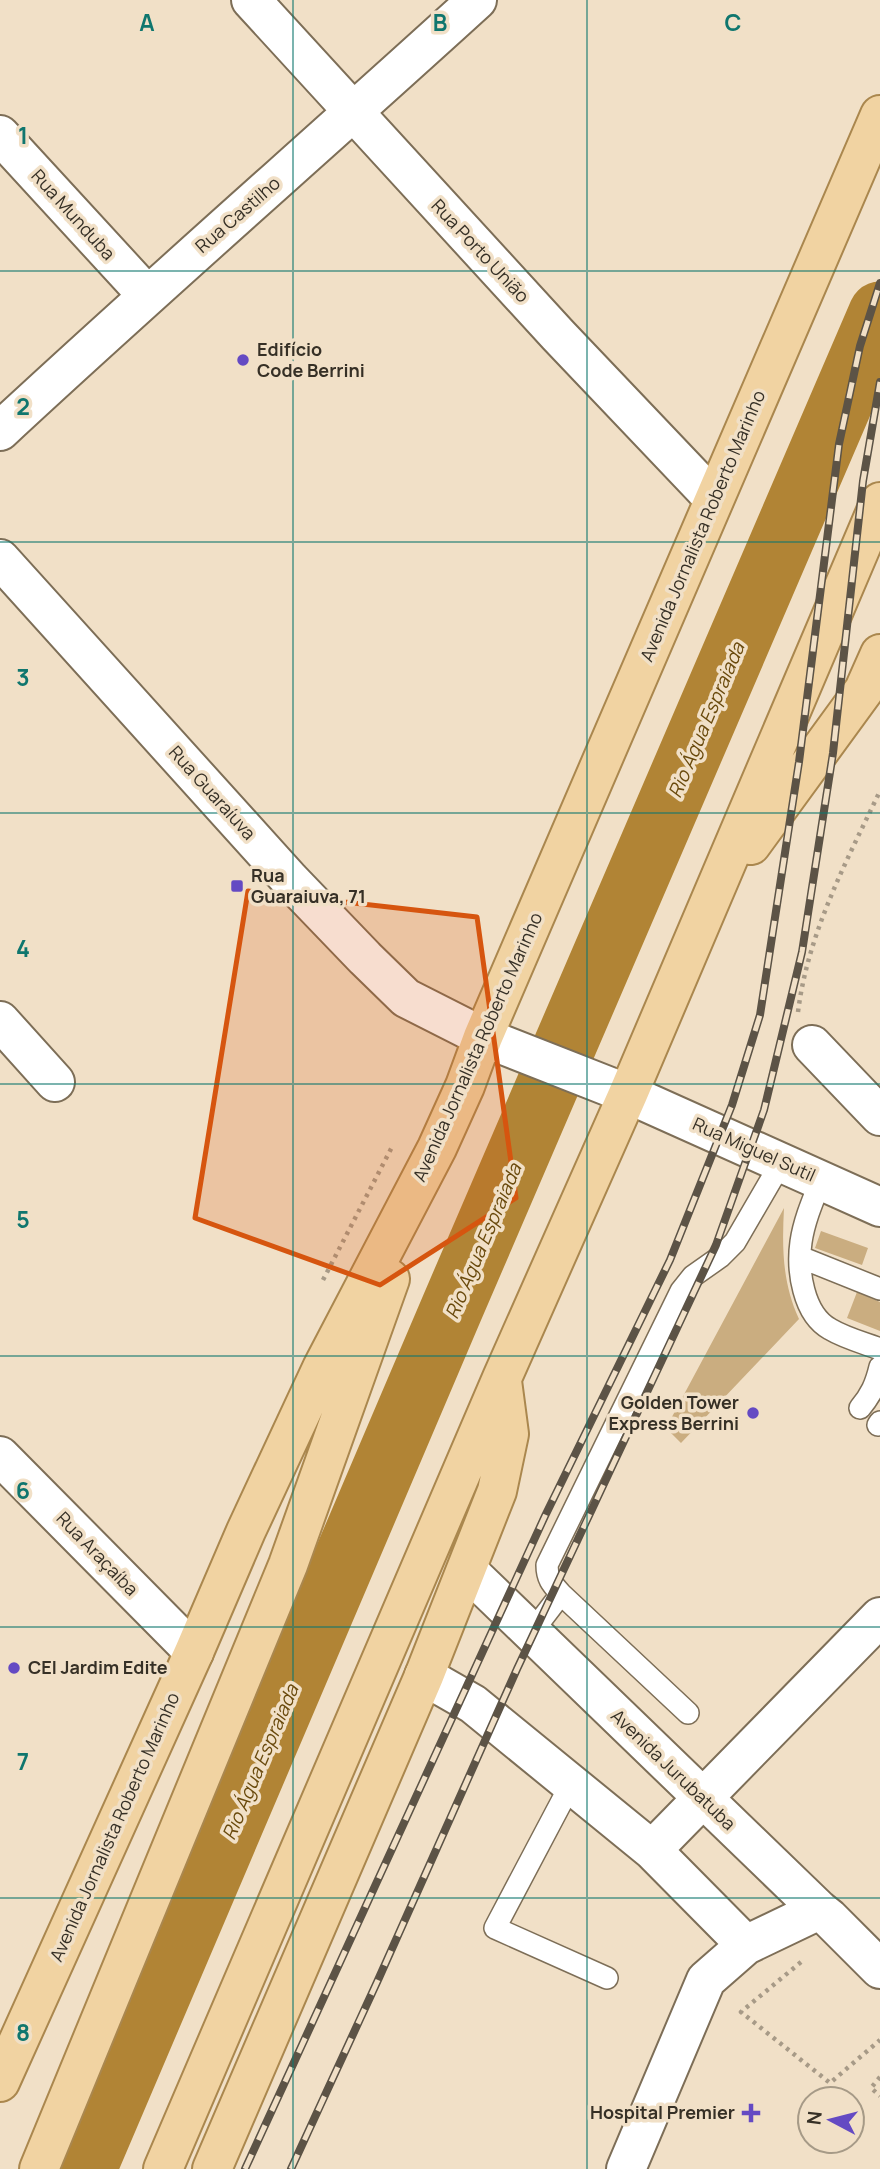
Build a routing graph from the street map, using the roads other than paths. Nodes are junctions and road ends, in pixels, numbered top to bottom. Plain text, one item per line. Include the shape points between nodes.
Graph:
1 (251, 0) edge
2 (477, 0) edge
3 (354, 113) junction
4 (880, 115) edge
5 (0, 135) edge
6 (147, 295) junction
7 (0, 431) edge
8 (714, 499) junction
9 (880, 502) edge
10 (0, 559) edge
11 (880, 654) edge
12 (710, 901) junction
13 (0, 1021) edge
14 (483, 1037) junction
15 (812, 1045) road end
16 (55, 1082) dead end
17 (628, 1094) junction
18 (880, 1116) edge
19 (437, 1148) junction
20 (781, 1163) junction
21 (821, 1180) junction
22 (880, 1207) edge
23 (800, 1257) junction
24 (880, 1289) edge
25 (880, 1349) edge
26 (880, 1367) edge
27 (502, 1378) junction
28 (860, 1408) dead end
29 (0, 1456) edge
30 (467, 1570) junction
31 (561, 1594) junction
32 (878, 1624) edge
33 (532, 1632) junction
34 (194, 1652) junction
35 (424, 1676) junction
36 (688, 1713) dead end
37 (571, 1784) junction
38 (702, 1798) junction
39 (652, 1850) junction
40 (818, 1910) junction
41 (747, 1945) junction
42 (880, 1969) edge
43 (607, 1978) dead end
44 (0, 2082) edge
45 (38, 2169) edge
46 (163, 2169) edge
47 (212, 2169) edge
48 (626, 2169) edge

1 - 3 street, Rua Porto União
2 - 3 street, Rua Castilho
3 - 6 street, Rua Castilho
3 - 8 street, Rua Porto União
4 - 8 main road, Avenida Jornalista Roberto Marinho
5 - 6 street, Rua Munduba
6 - 7 street, Rua Castilho
8 - 14 main road, Avenida Jornalista Roberto Marinho
9 - 12 main road
10 - 14 street, Rua Guaraíuva via 365,958 406,998
11 - 12 main road via 864,690
12 - 17 main road
13 - 16 street
14 - 17 street, Rua Guaraíuva
14 - 19 main road, Avenida Jornalista Roberto Marinho
15 - 18 street
17 - 20 street, Rua Miguel Sutil
17 - 27 main road
19 - 34 main road, Avenida Jornalista Roberto Marinho via 322,1368
19 - 45 main road via 305,1521
20 - 21 street, Rua Miguel Sutil
20 - 31 lane via 735,1242 681,1291 547,1565 550,1582
21 - 22 street, Rua Miguel Sutil
21 - 23 lane via 807,1217
23 - 24 lane
23 - 25 lane via 807,1300 818,1320
26 - 28 lane via 870,1397
27 - 30 main road via 509,1434 497,1491
27 - 46 main road
29 - 34 street, Rua Araçaíba
30 - 33 street, Avenida Jurubatuba
30 - 35 main road
31 - 33 lane
31 - 36 lane
32 - 38 street
33 - 38 street, Avenida Jurubatuba
34 - 44 main road, Avenida Jornalista Roberto Marinho
35 - 37 street via 473,1704
35 - 47 main road
37 - 39 street
37 - 43 lane via 495,1928
38 - 39 street
38 - 40 street, Avenida Jurubatuba
39 - 41 street
40 - 41 street
40 - 42 street, Avenida Jurubatuba
41 - 48 street via 706,1980

